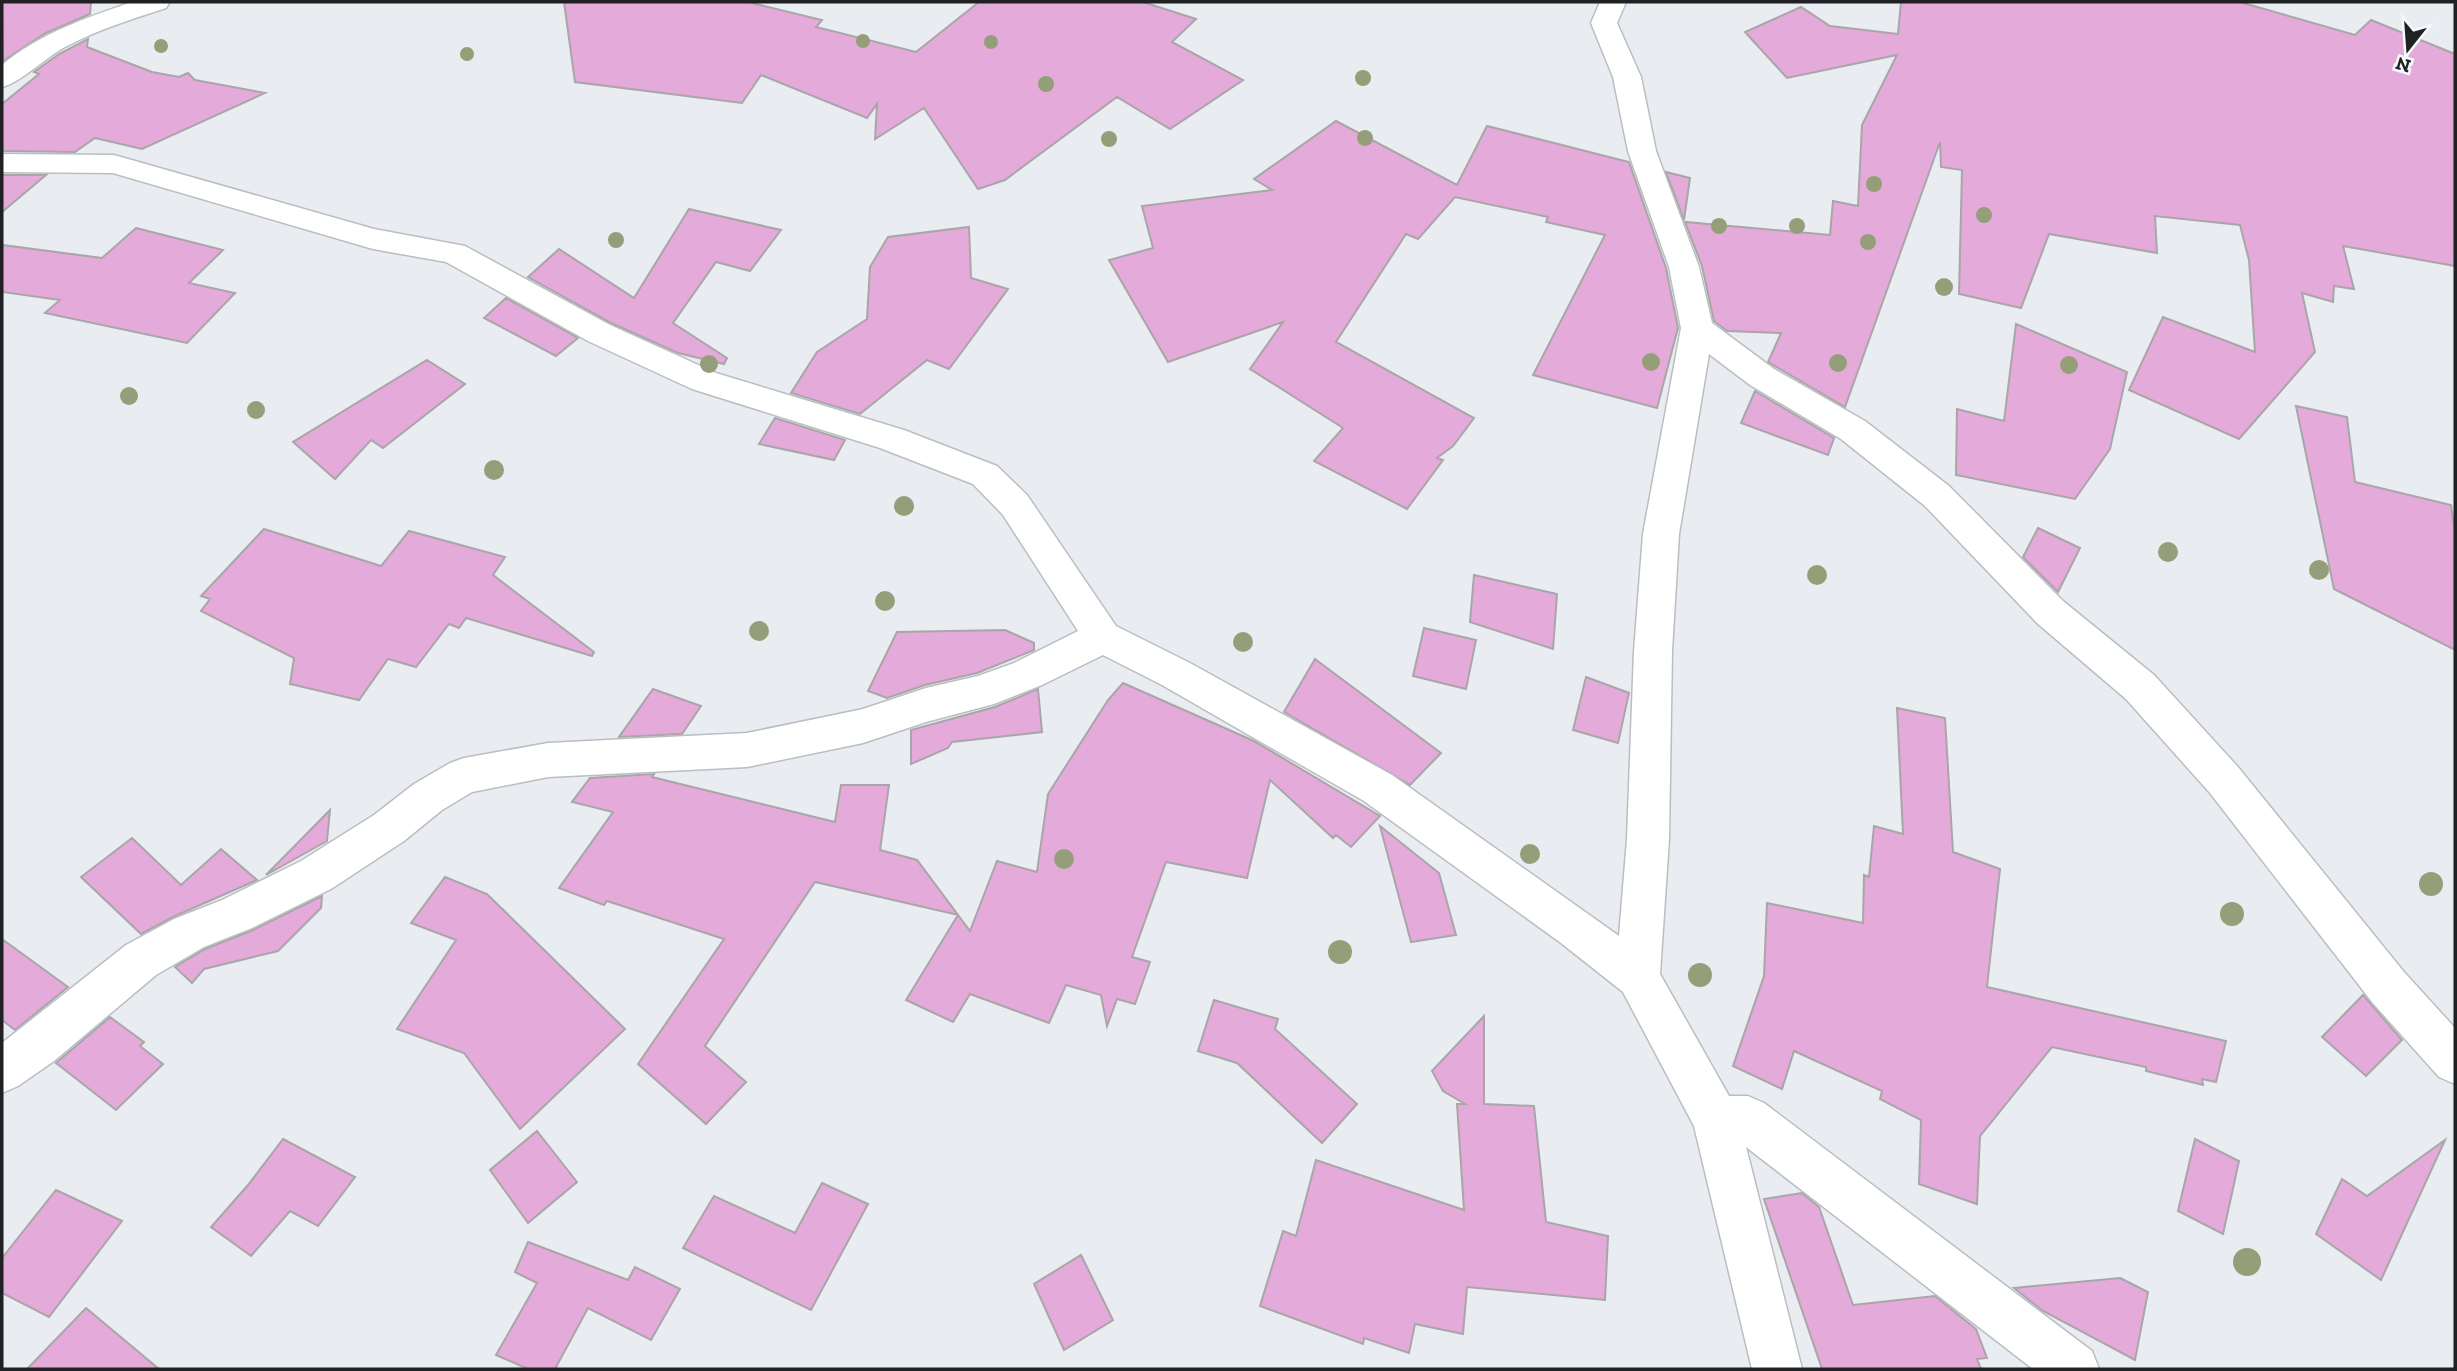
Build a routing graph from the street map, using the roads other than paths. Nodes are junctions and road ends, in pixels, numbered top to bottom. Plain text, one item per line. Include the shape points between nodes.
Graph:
1 (157, 2) edge
2 (1613, 2) edge
3 (2, 79) edge
4 (2, 163) edge
5 (1697, 328) junction
6 (1103, 638) junction
7 (1639, 977) junction
8 (2455, 1061) edge
9 (2, 1070) edge
10 (1716, 1119) junction
11 (1777, 1369) edge
12 (2074, 1369) edge

1 - 3 street via 48,43
2 - 5 street via 1604,23 1627,77 1643,151 1684,267
4 - 6 street via 114,164 373,239 454,253 599,332 704,381 892,439 985,475 1015,505
5 - 7 street via 1661,534
5 - 8 street via 1762,377 1853,430 1937,496 2050,612 2140,687 2224,780 2388,987
6 - 7 street via 1378,788
6 - 9 street via 980,692 863,726 747,750 548,760 464,776 316,875 141,960
7 - 10 street
10 - 11 street
10 - 12 street via 1748,1119

